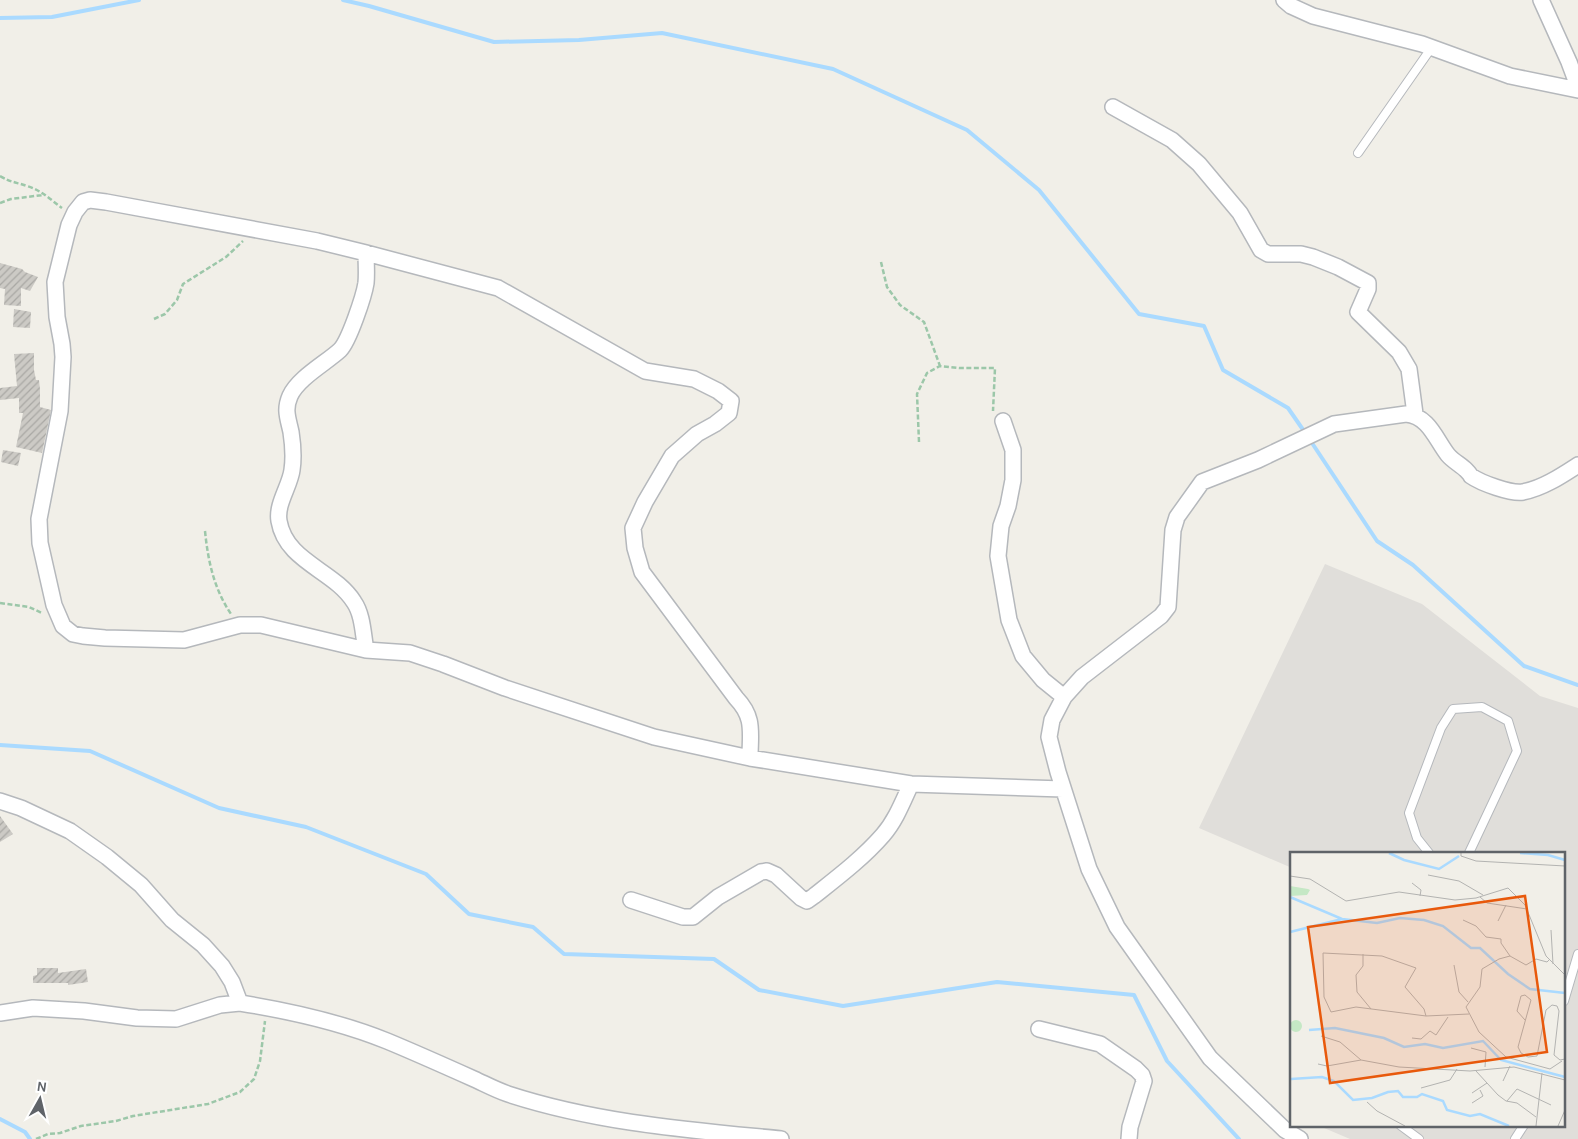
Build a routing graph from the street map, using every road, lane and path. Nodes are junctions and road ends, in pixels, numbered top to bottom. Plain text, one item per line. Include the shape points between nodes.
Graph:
1 (1284, 0) edge
2 (1541, 0) edge
3 (1432, 47) junction
4 (1578, 86) edge
5 (1578, 90) edge
6 (1113, 107) dead end
7 (1358, 153) dead end
8 (0, 176) edge
9 (45, 195) junction
10 (0, 203) edge
11 (74, 215) junction
12 (255, 230) junction
13 (366, 253) junction
14 (881, 262) dead end
15 (154, 318) dead end
16 (940, 366) junction
17 (1415, 414) junction
18 (1003, 421) joint
19 (918, 442) dead end
20 (1578, 465) edge
21 (205, 531) dead end
22 (0, 603) edge
23 (59, 616) junction
24 (240, 626) junction
25 (366, 650) junction
26 (1064, 697) junction
27 (750, 758) junction
28 (911, 784) junction
29 (1063, 789) junction
30 (0, 800) edge
31 (1428, 852) edge
32 (1469, 852) edge
33 (631, 900) dead end
34 (1578, 954) edge
35 (1566, 994) edge
36 (240, 1003) junction
37 (266, 1008) junction
38 (0, 1013) edge
39 (1039, 1029) dead end
40 (1401, 1126) edge
41 (1523, 1126) edge
42 (36, 1139) edge
43 (781, 1139) edge
44 (1129, 1139) edge
45 (1300, 1139) edge
46 (1419, 1139) edge
47 (1515, 1139) edge

1 - 3 street via 1313,16
2 - 4 street
3 - 5 street via 1510,76
3 - 7 lane
6 - 17 street via 1172,140 1199,164 1240,213 1261,250 1268,254 1313,257 1368,283 1358,312 1399,352 1409,369
8 - 9 path
9 - 10 path
9 - 11 path
11 - 12 street via 79,206 90,200
11 - 23 street via 55,282 63,357 60,412 39,519 40,543
12 - 13 street
12 - 15 path via 226,257 183,284 165,314
13 - 25 street via 366,283 349,335 342,348 291,394 286,411 293,464 279,518 282,532 292,549 356,604
13 - 27 street via 498,288 645,371 694,379 731,401 729,413 697,434 672,456 633,528 642,572 746,708 750,721
14 - 16 path via 887,287 900,305 924,322
16 - 18 path via 995,368 993,411
16 - 19 path via 927,373 917,394
17 - 20 street via 1429,426 1449,457 1471,475 1495,487 1520,493 1559,478
17 - 26 street via 1334,424 1202,482 1177,517 1173,530 1168,606 1161,616 1082,676
18 - 26 street via 1013,450 1013,480 1001,526 998,556 1009,620 1023,656 1043,680
21 - 24 path via 212,577
22 - 23 path
23 - 24 street via 63,626 73,634 105,638 184,640
24 - 25 street via 261,625
25 - 27 street via 410,653 654,737
26 - 29 street via 1052,720 1049,737
27 - 28 street
28 - 29 street
28 - 33 street via 884,834 859,859 806,900 767,871 718,897 693,917 683,917
29 - 45 street via 1089,869 1117,928 1210,1058 1285,1130
30 - 36 street via 70,831 141,885 172,920 203,944 222,966
31 - 32 lane via 1417,838 1408,813 1441,728 1453,709 1482,707 1508,721 1516,751
34 - 35 lane
36 - 37 street
36 - 38 street via 220,1005 176,1019 33,1008
37 - 42 path via 260,1061 254,1079 240,1092 208,1104 81,1126
37 - 43 street via 339,1024 506,1094 550,1107 678,1130
39 - 44 street via 1100,1044 1142,1075 1144,1080
40 - 46 lane
41 - 47 lane

